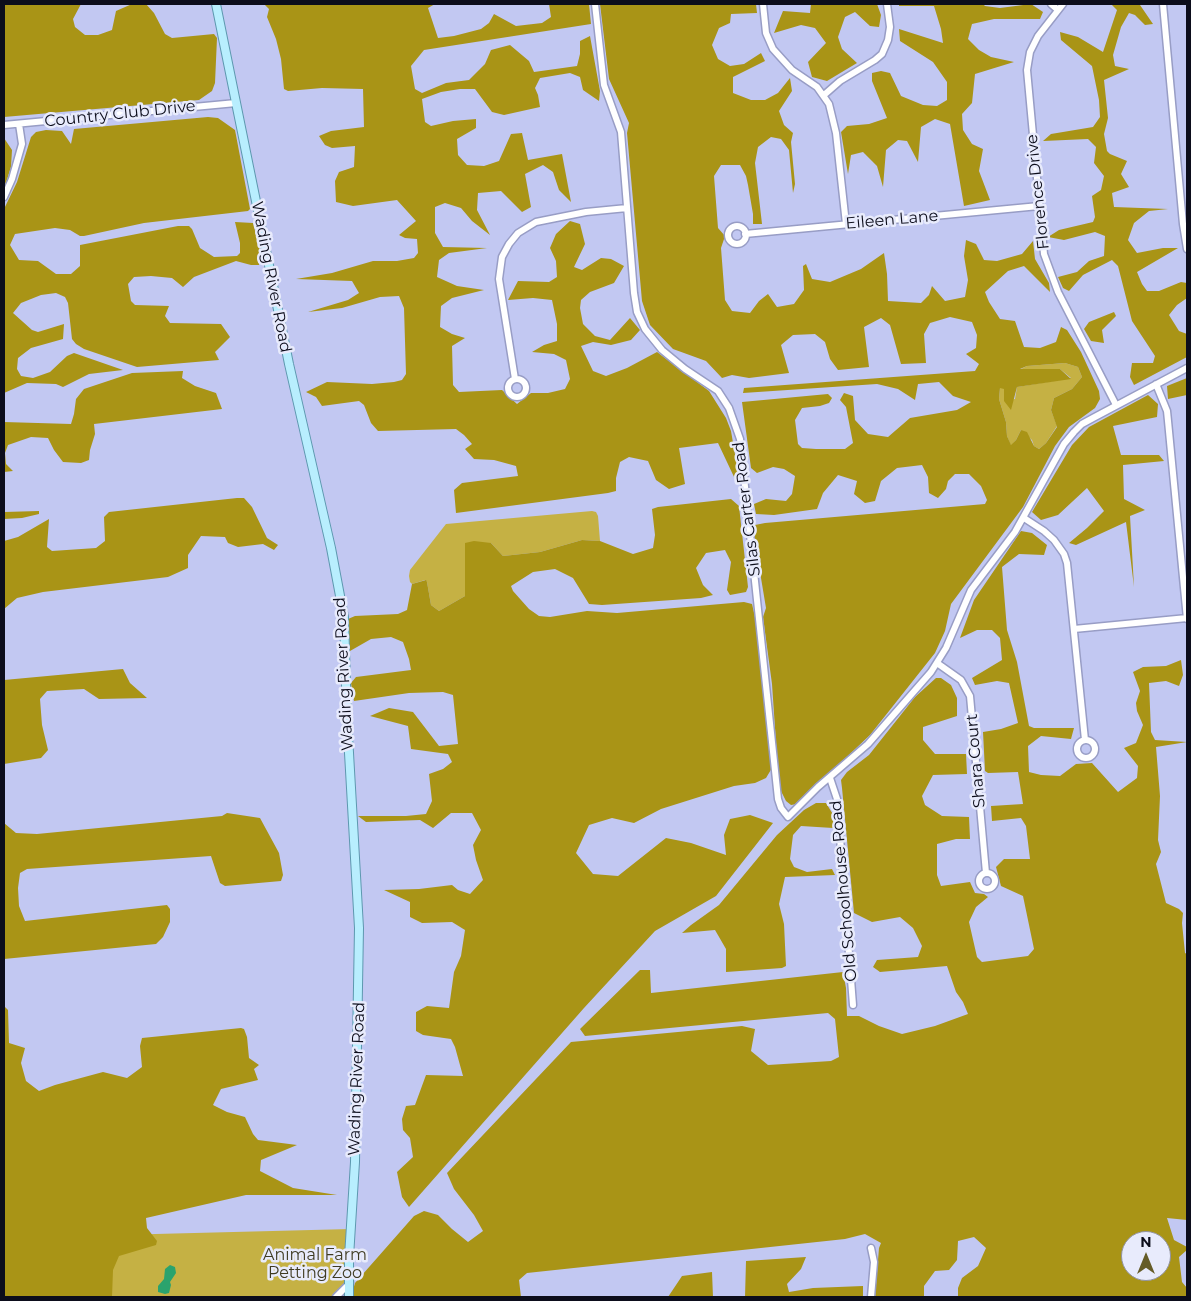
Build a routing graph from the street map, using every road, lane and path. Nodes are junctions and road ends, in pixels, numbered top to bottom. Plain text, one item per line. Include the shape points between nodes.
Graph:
1 (216, 4) edge
2 (595, 4) edge
3 (763, 4) edge
4 (887, 4) edge
5 (1051, 4) edge
6 (1063, 4) edge
7 (1163, 4) edge
8 (1058, 10) junction
9 (824, 95) junction
10 (236, 103) junction
11 (19, 124) junction
12 (4, 125) edge
13 (4, 196) edge
14 (1039, 206) junction
15 (627, 208) junction
16 (846, 224) junction
17 (745, 234) dead end
18 (1187, 249) edge
19 (1187, 368) edge
20 (515, 379) dead end
21 (1156, 384) junction
22 (1116, 405) junction
23 (1024, 518) junction
24 (1187, 619) edge
25 (1074, 628) junction
26 (937, 663) junction
27 (1085, 740) dead end
28 (830, 778) junction
29 (986, 873) dead end
30 (853, 1006) dead end
31 (870, 1248) dead end
32 (350, 1283) junction
33 (336, 1297) edge
34 (349, 1297) edge
35 (871, 1297) edge

1 - 10 main road, Wading River Road
2 - 15 street, Silas Carter Road via 604,85 621,132
3 - 9 street via 766,33 773,49 784,63
4 - 9 street via 890,27 882,54
5 - 8 street
6 - 8 street, Florence Drive
7 - 18 street
8 - 14 street, Florence Drive via 1033,45 1027,70
9 - 16 street via 836,133
10 - 11 street, Country Club Drive
10 - 32 main road, Wading River Road via 344,617 359,928
11 - 12 street, Country Club Drive
11 - 13 street via 22,144
14 - 16 street, Eileen Lane
14 - 22 street, Florence Drive via 1048,269
15 - 20 street via 542,220 525,228 509,244 502,257 499,279
15 - 28 street, Silas Carter Road via 635,303 641,321 662,350 718,391 729,408 740,439 778,799 788,817
16 - 17 street, Eileen Lane
19 - 21 street
21 - 22 street
21 - 24 street via 1167,411
22 - 23 street via 1082,424 1064,444
23 - 25 street via 1044,531 1064,554
23 - 26 street via 971,590
24 - 25 street
25 - 27 street
26 - 28 street via 868,744
26 - 29 street, Shara Court via 960,680 970,696
28 - 30 street, Old Schoolhouse Road via 838,815
31 - 35 street via 874,1262
32 - 33 street
32 - 34 main road, Wading River Road

